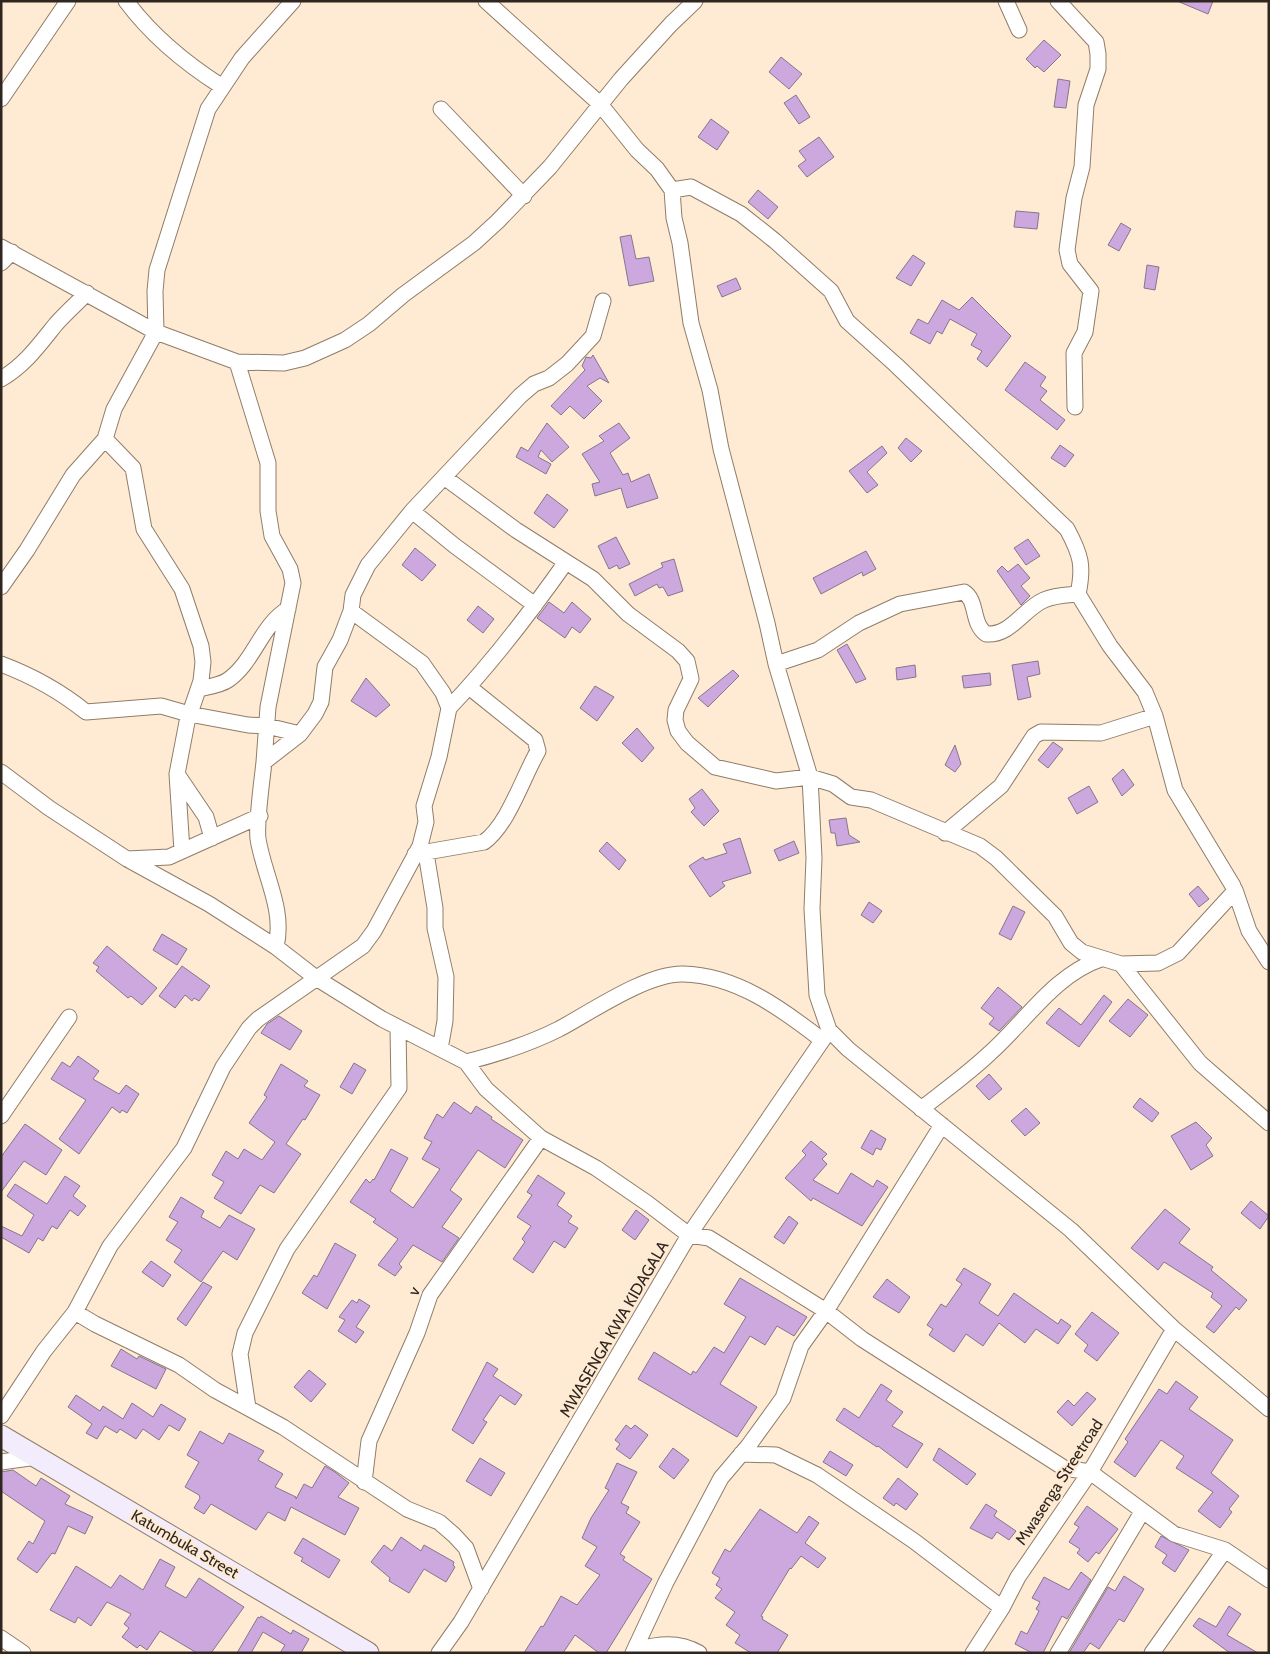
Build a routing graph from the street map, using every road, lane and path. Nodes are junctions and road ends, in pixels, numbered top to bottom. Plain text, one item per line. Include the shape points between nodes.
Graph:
1 (68, 1) edge
2 (126, 1) edge
3 (293, 1) edge
4 (486, 1) edge
5 (695, 1) edge
6 (1006, 1) edge
7 (1058, 1) edge
8 (1019, 30) dead end
9 (221, 86) junction
10 (1, 99) edge
11 (600, 104) junction
12 (441, 109) dead end
13 (672, 190) junction
14 (524, 196) junction
15 (7, 249) edge
16 (1, 263) edge
17 (87, 293) junction
18 (603, 301) dead end
19 (156, 332) junction
20 (237, 362) junction
21 (1, 379) edge
22 (1075, 407) dead end
23 (105, 439) junction
24 (444, 477) junction
25 (412, 511) junction
26 (566, 562) junction
27 (1, 587) edge
28 (1078, 594) junction
29 (535, 605) junction
30 (288, 609) junction
31 (351, 611) junction
32 (1, 664) edge
33 (776, 664) junction
34 (469, 687) junction
35 (199, 689) junction
36 (449, 708) junction
37 (189, 714) junction
38 (1155, 716) junction
39 (266, 726) junction
40 (300, 734) junction
41 (264, 762) junction
42 (1, 772) edge
43 (177, 774) junction
44 (810, 777) junction
45 (260, 816) junction
46 (945, 833) junction
47 (212, 838) junction
48 (182, 851) junction
49 (421, 854) junction
50 (127, 859) junction
51 (1235, 890) junction
52 (276, 948) junction
53 (1101, 958) junction
54 (1269, 962) edge
55 (1121, 964) junction
56 (316, 978) junction
57 (69, 1017) dead end
58 (398, 1028) junction
59 (826, 1035) junction
60 (440, 1050) junction
61 (466, 1062) junction
62 (922, 1109) junction
63 (1, 1116) edge
64 (1269, 1122) edge
65 (942, 1125) junction
66 (541, 1138) junction
67 (689, 1235) junction
68 (826, 1311) junction
69 (75, 1312) junction
70 (1174, 1329) junction
71 (248, 1408) junction
72 (1269, 1409) edge
73 (1, 1416) edge
74 (1, 1436) edge
75 (741, 1454) junction
76 (38, 1457) junction
77 (1, 1462) edge
78 (1090, 1472) junction
79 (364, 1482) junction
80 (1142, 1512) junction
81 (1225, 1550) junction
82 (1269, 1580) edge
83 (481, 1589) junction
84 (1002, 1608) junction
85 (1, 1638) edge
86 (634, 1651) edge
87 (23, 1653) edge
88 (368, 1653) edge
89 (439, 1653) edge
90 (699, 1653) edge
91 (973, 1653) edge
92 (1058, 1653) edge
93 (1152, 1653) edge

1 - 10 street
2 - 9 street via 192,68
3 - 9 street
4 - 11 street
5 - 11 street via 670,24
6 - 8 street
7 - 22 street via 1096,42 1098,54 1098,69 1086,105 1082,167 1067,250 1070,264 1092,291 1085,332 1074,353
9 - 19 street via 208,109 157,270
11 - 13 street
11 - 14 street
12 - 14 street
13 - 28 street via 692,187 742,214 831,291 847,321 1067,529 1083,572
13 - 33 street via 691,323
14 - 20 street via 474,243 346,340 305,358 284,363
15 - 16 street
15 - 17 street
17 - 19 street
17 - 21 street via 57,323 40,347 15,371
18 - 24 street via 598,324 586,343 567,364 520,396
19 - 20 street
19 - 23 street via 114,409
20 - 30 street via 268,462 268,511 272,536 290,569 293,582
23 - 27 street via 73,475
23 - 35 street via 133,468 144,529 182,589 190,608 203,654
24 - 25 street
24 - 26 street
25 - 29 street
25 - 31 street via 368,565 353,596
26 - 29 street
26 - 44 street via 593,579 628,614 678,650 687,662 690,679 675,720 678,732 687,743 720,769 776,781
28 - 33 street via 1044,600 1008,628 992,635 977,625 971,600 964,592 900,604 859,623 818,650
28 - 38 street via 1110,646 1145,692
29 - 34 street
30 - 35 street via 274,621 241,669 227,681
30 - 39 street
31 - 36 street via 422,663 443,692
31 - 40 street via 325,667 321,702
32 - 37 street via 36,678 86,712 161,706
33 - 44 street
34 - 36 street
34 - 49 street via 535,740 538,751 491,837 484,842
35 - 37 street
36 - 49 street via 424,806 426,822
37 - 39 street
37 - 43 street
38 - 46 street via 1101,733 1041,732 1034,736 1001,786
38 - 51 street via 1174,790
39 - 40 street
39 - 41 street
40 - 41 street
41 - 45 street
42 - 50 street
43 - 47 street via 206,818
43 - 48 street
44 - 46 street via 832,784 851,797 871,800
44 - 59 street via 814,962
45 - 47 street
45 - 52 street via 258,837 275,896 279,934
46 - 53 street via 980,846 996,858 1056,916 1071,942 1082,952
47 - 48 street
48 - 50 street via 169,857
49 - 56 street via 363,946
49 - 60 street via 435,908 435,928 446,976 445,1021
50 - 52 street via 209,904
51 - 54 street via 1249,931
51 - 55 street via 1178,954 1158,963
52 - 56 street
53 - 55 street
53 - 62 street via 1077,970 1050,991 990,1053
55 - 64 street via 1200,1063
56 - 58 street
56 - 69 street via 258,1019 237,1045 184,1148 110,1246
57 - 63 street
58 - 60 street
58 - 71 street via 399,1088 287,1249 245,1333 240,1354
59 - 61 street via 732,984 683,974 667,975 618,995 558,1029 508,1051
59 - 62 street
59 - 67 street, MWASENGA KWA KIDAGALA
60 - 61 street
61 - 66 street via 486,1089
62 - 65 street
65 - 68 street
65 - 70 street via 1071,1230
66 - 67 street via 596,1168
66 - 79 street, v via 430,1295 417,1333 369,1441
67 - 68 street via 709,1238
67 - 83 street, MWASENGA KWA KIDAGALA
68 - 75 street via 798,1352 783,1398
68 - 78 street via 862,1339 1064,1468
69 - 71 street via 179,1365
69 - 73 street via 44,1351
70 - 72 street
70 - 78 street, Mwasenga Streetroad
71 - 79 street via 291,1432
74 - 76 main road, Katumbuka Street
75 - 84 street via 776,1455 817,1476 914,1541
75 - 86 street via 710,1496
76 - 77 street
76 - 88 main road, Katumbuka Street
78 - 80 street
78 - 84 street, Mwasenga Streetroad via 1018,1577
79 - 83 street via 407,1509 439,1522 454,1535 466,1548
80 - 81 street via 1174,1534
80 - 92 street
81 - 82 street
81 - 93 street
83 - 89 street, MWASENGA KWA KIDAGALA
84 - 91 street, Mwasenga Streetroad
85 - 87 street
86 - 90 street via 660,1644 680,1645

